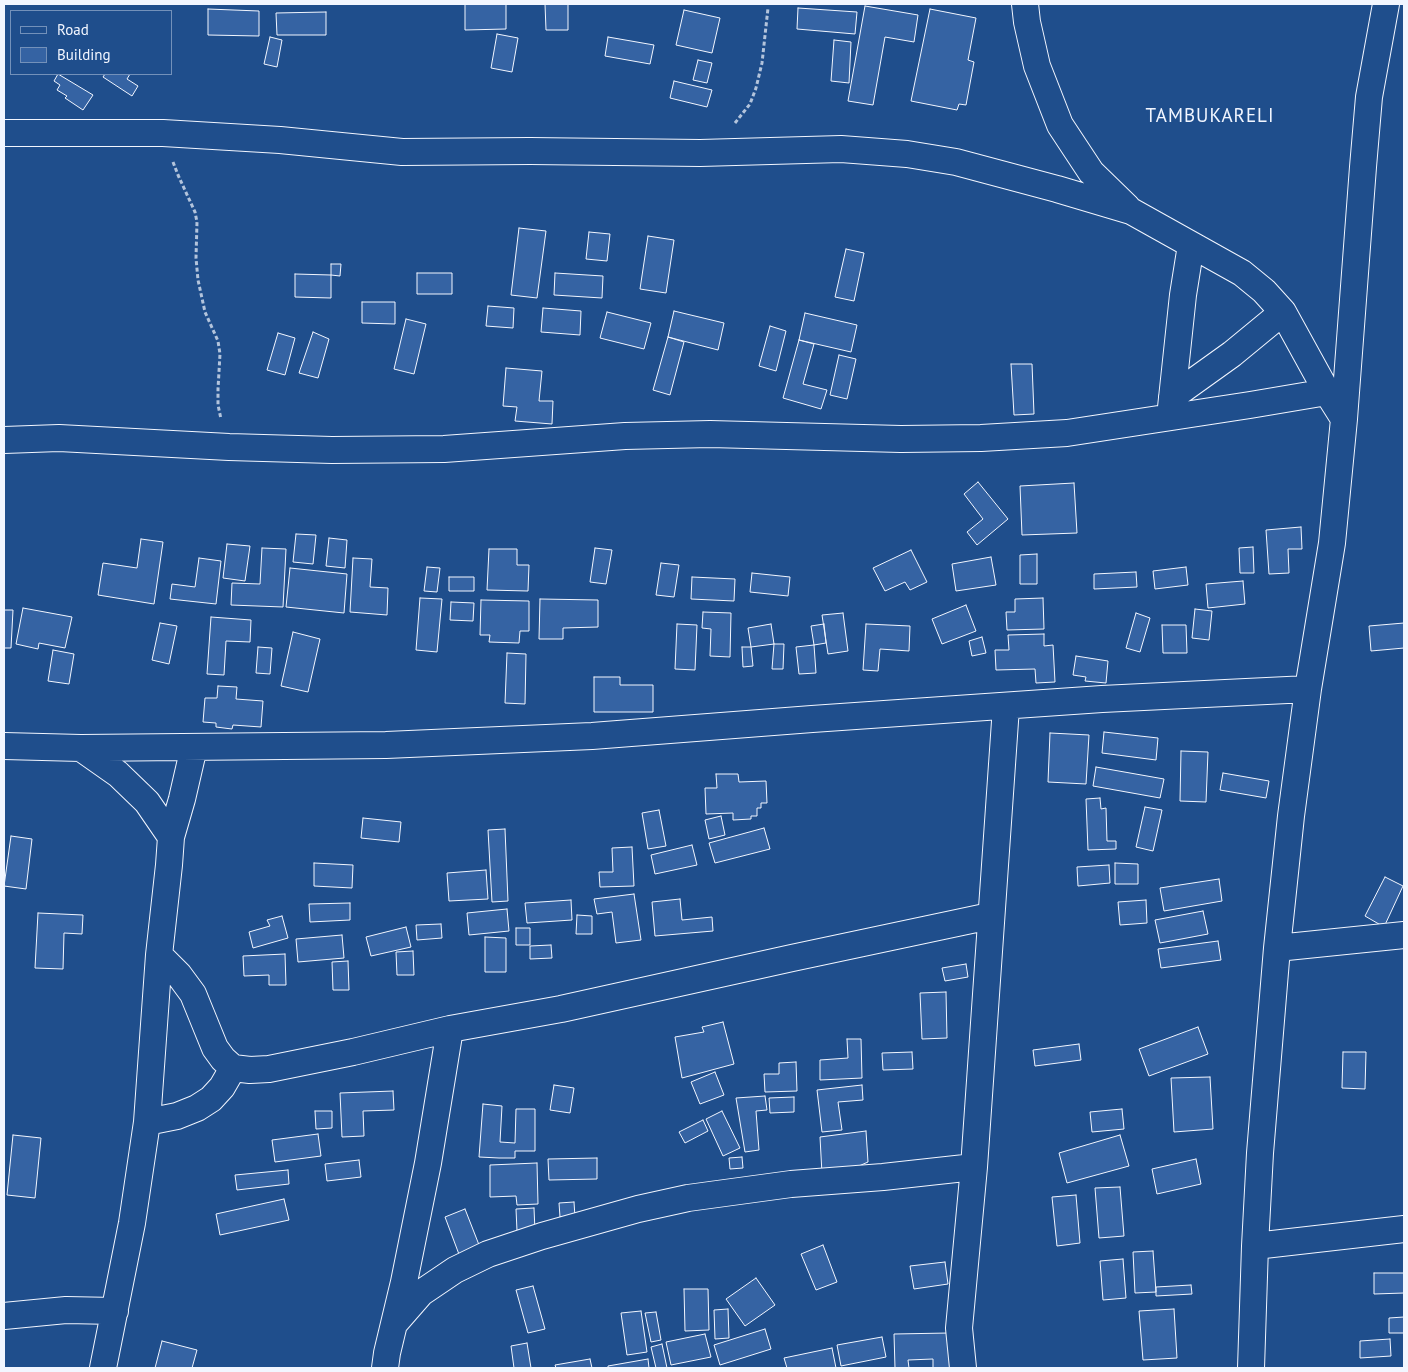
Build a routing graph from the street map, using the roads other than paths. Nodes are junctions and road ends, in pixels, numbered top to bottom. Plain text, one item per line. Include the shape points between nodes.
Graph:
1 (1025, 4) edge
2 (1386, 4) edge
3 (4, 133) edge
4 (1131, 211) junction
5 (1191, 245) junction
6 (1283, 312) junction
7 (1327, 392) junction
8 (1171, 407) junction
9 (1344, 419) junction
10 (4, 440) edge
11 (1308, 689) junction
12 (1006, 707) junction
13 (4, 746) edge
14 (194, 747) junction
15 (81, 748) junction
16 (171, 837) junction
17 (990, 916) junction
18 (1404, 935) edge
19 (1277, 948) junction
20 (158, 955) junction
21 (450, 1029) junction
22 (232, 1068) junction
23 (147, 1122) junction
24 (974, 1167) junction
25 (1404, 1230) edge
26 (1255, 1246) junction
27 (115, 1311) junction
28 (4, 1316) edge
29 (394, 1324) junction
30 (103, 1368) edge
31 (385, 1368) edge
32 (963, 1368) edge
33 (1251, 1368) edge

1 - 4 street via 1037,66 1060,125 1091,172
2 - 9 street via 1369,97
3 - 4 street via 163,133 402,152 700,153 841,149 956,162
4 - 5 street
5 - 6 street via 1264,290
5 - 8 street
6 - 7 street
6 - 8 street
7 - 8 street
7 - 9 street
8 - 10 street via 1067,433 981,438 710,434 625,436 444,449 332,450 229,448 59,438
9 - 11 street via 1332,543
11 - 12 street
11 - 19 street
12 - 14 street via 592,736 386,745
12 - 17 street
13 - 15 street
14 - 15 street
14 - 16 street
15 - 16 street via 118,774 147,802
16 - 20 street
17 - 21 street via 561,1009
17 - 24 street
18 - 19 street
19 - 26 street
20 - 22 street via 179,974 193,994 215,1048
20 - 23 street
21 - 22 street via 269,1069
21 - 29 street via 428,1163
22 - 23 street via 222,1087 197,1108
23 - 27 street
24 - 29 street via 791,1184 688,1198 638,1209 488,1254 455,1270 421,1293
24 - 32 street via 959,1328
25 - 26 street
26 - 33 street
27 - 28 street via 66,1310
27 - 30 street
29 - 31 street

